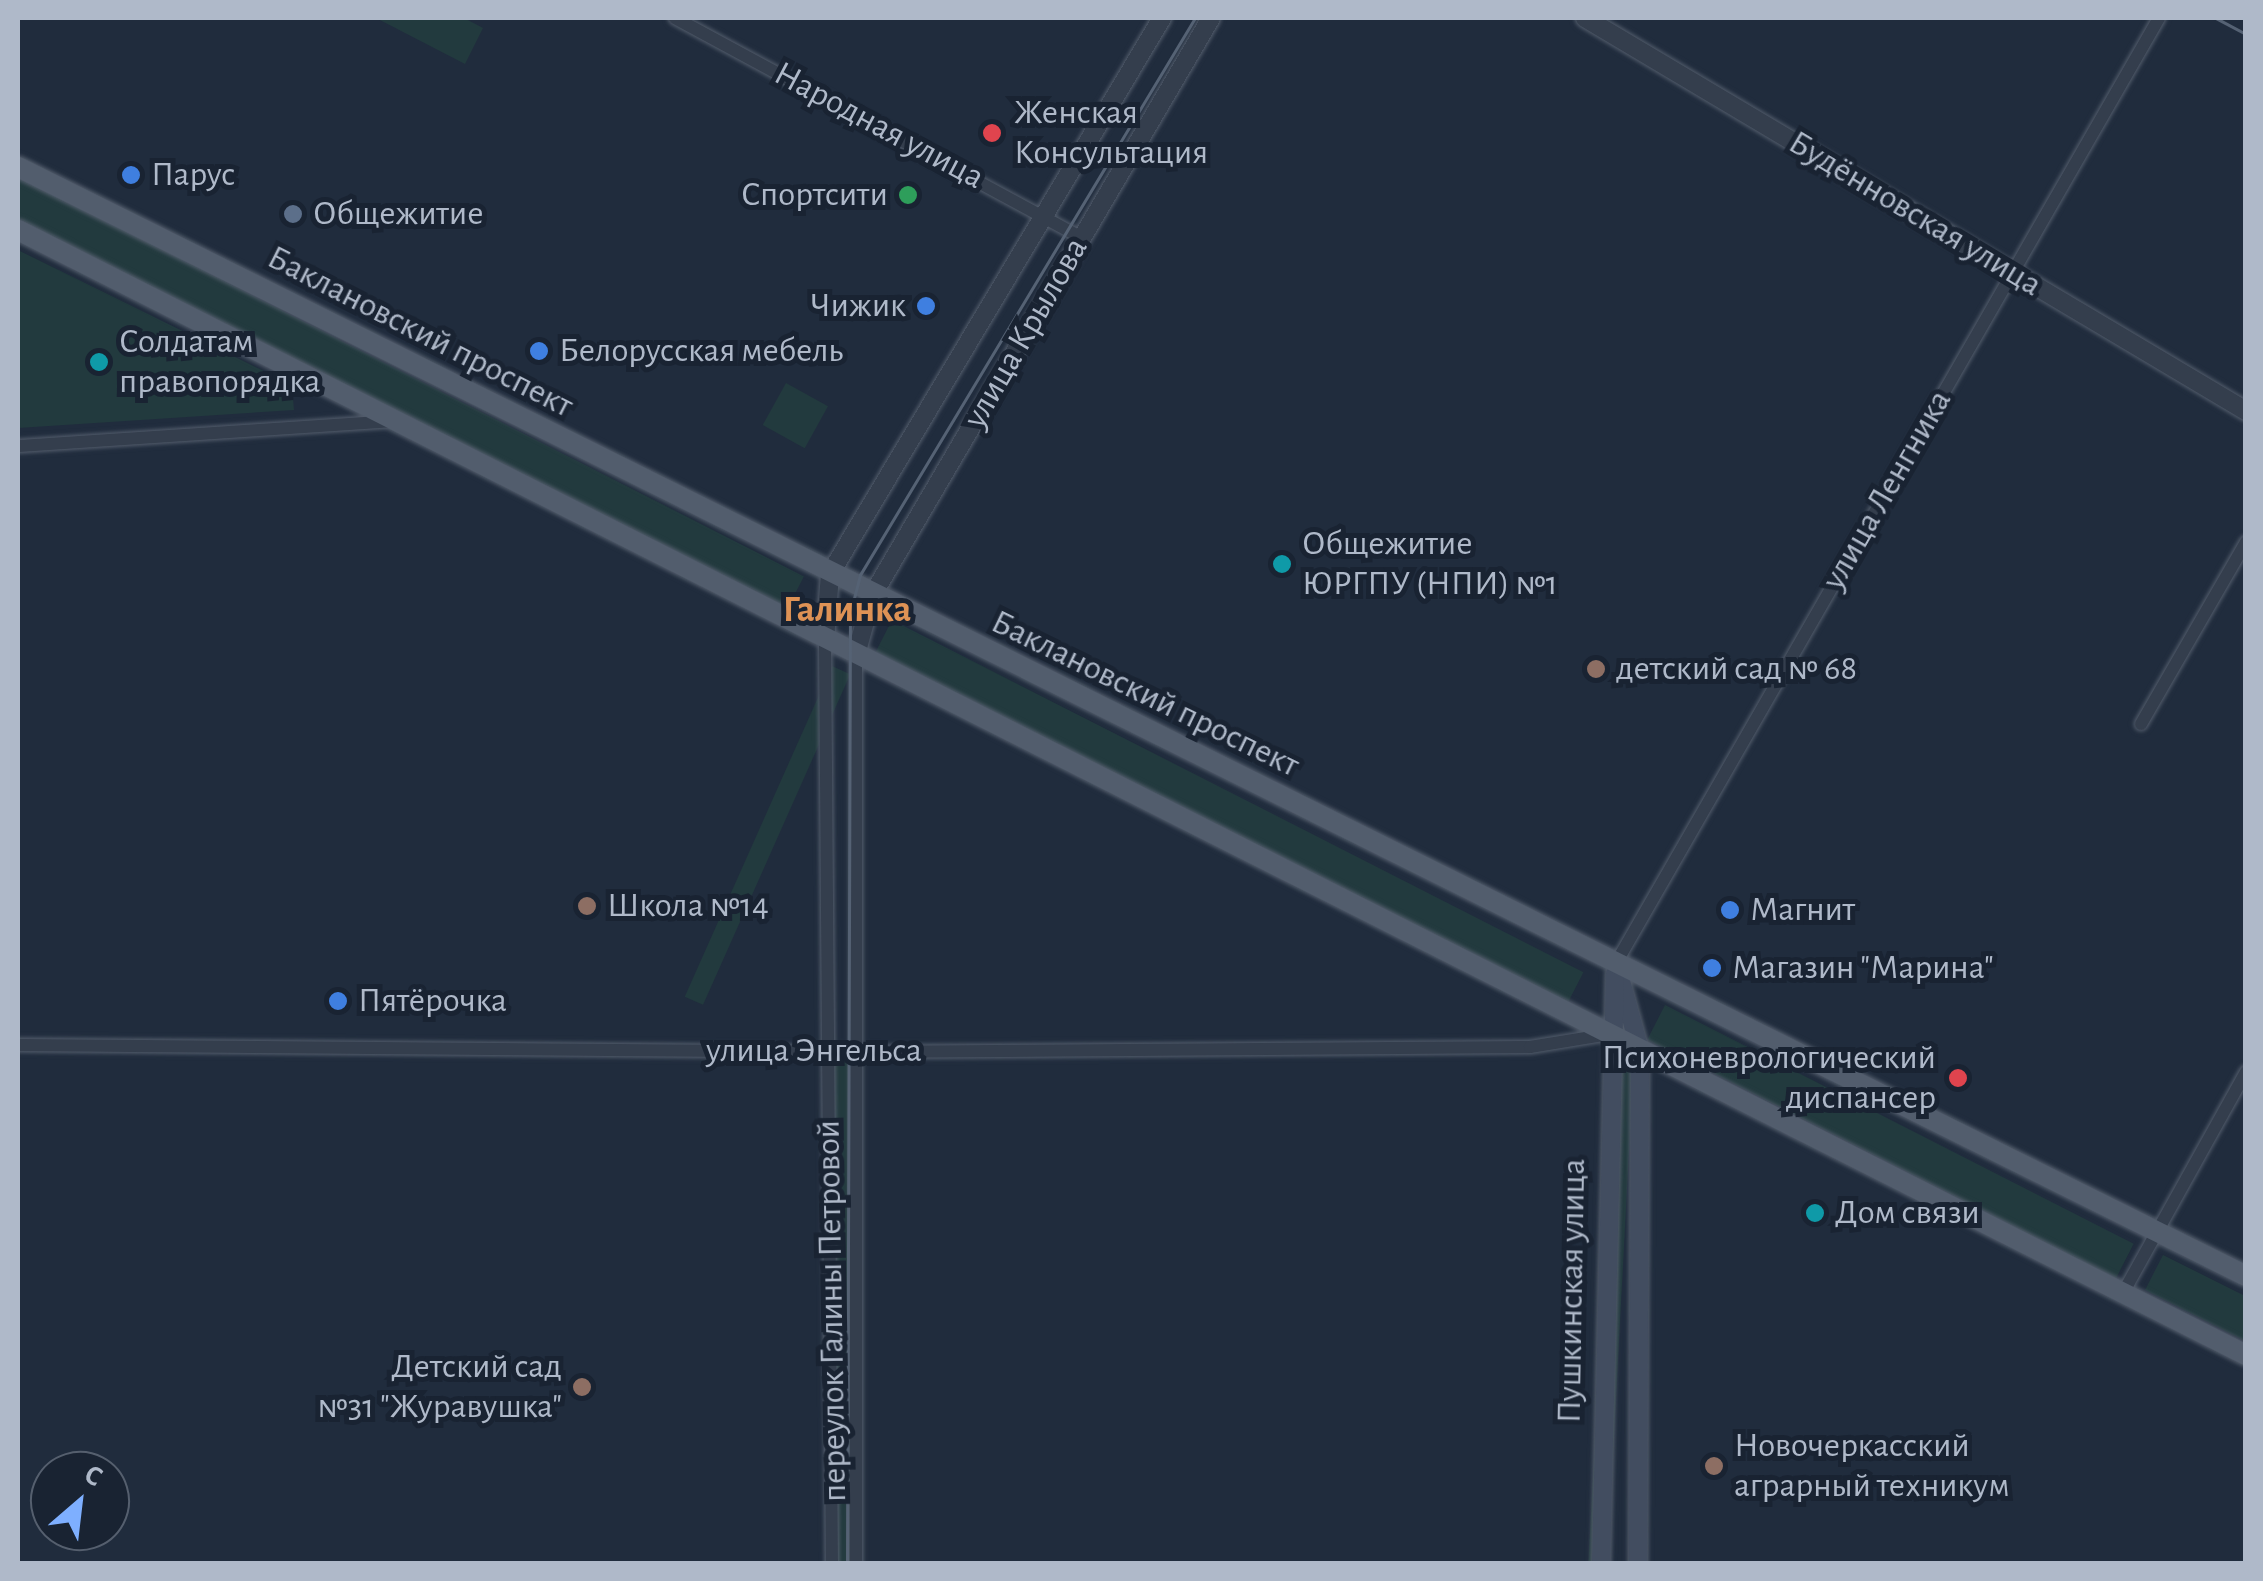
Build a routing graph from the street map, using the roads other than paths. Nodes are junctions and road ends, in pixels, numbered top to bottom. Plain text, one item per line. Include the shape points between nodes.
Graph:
1 (675, 18) edge
2 (1162, 18) edge
3 (1211, 18) edge
4 (1585, 18) edge
5 (2159, 18) edge
6 (18, 166) edge
7 (1048, 214) junction
8 (19, 232) edge
9 (1082, 238) junction
10 (2012, 272) junction
11 (2246, 411) edge
12 (392, 422) junction
13 (18, 446) edge
14 (2246, 542) edge
15 (830, 574) junction
16 (872, 596) junction
17 (825, 639) junction
18 (856, 655) junction
19 (2141, 724) dead end
20 (1616, 963) junction
21 (1609, 1034) junction
22 (18, 1045) edge
23 (1640, 1050) junction
24 (829, 1052) junction
25 (860, 1052) junction
26 (2246, 1072) edge
27 (2155, 1231) junction
28 (2246, 1276) edge
29 (2123, 1293) junction
30 (2246, 1355) edge
31 (832, 1564) edge
32 (856, 1564) edge
33 (1601, 1564) edge
34 (1638, 1564) edge

1 - 7 street, Народная улица
2 - 7 street, улица Крылова
3 - 9 street, улица Крылова
4 - 10 street, Будённовская улица
5 - 10 street, улица Ленгника
6 - 15 main road, Баклановский проспект
7 - 9 street, Народная улица
7 - 15 street, улица Крылова
8 - 12 main road
9 - 16 street, улица Крылова
10 - 11 street, Будённовская улица
10 - 20 street, улица Ленгника
12 - 13 street
12 - 17 main road
14 - 19 street
15 - 16 main road, Баклановский проспект
15 - 17 street, улица Крылова
16 - 18 street, улица Крылова
16 - 20 main road, Баклановский проспект
17 - 18 main road
17 - 24 street, переулок Галины Петровой
18 - 21 main road
18 - 25 street, переулок Галины Петровой
20 - 21 main road, Пушкинская улица
20 - 23 main road, Пушкинская улица
20 - 27 main road, Баклановский проспект
21 - 23 main road
21 - 25 street, улица Энгельса via 1530,1047
21 - 33 main road, Пушкинская улица
22 - 24 street, улица Энгельса
23 - 29 main road
23 - 34 main road, Пушкинская улица
24 - 25 street, улица Энгельса
24 - 31 street, переулок Галины Петровой
25 - 32 street, переулок Галины Петровой
26 - 27 street
27 - 28 main road, Баклановский проспект
27 - 29 street
29 - 30 main road

